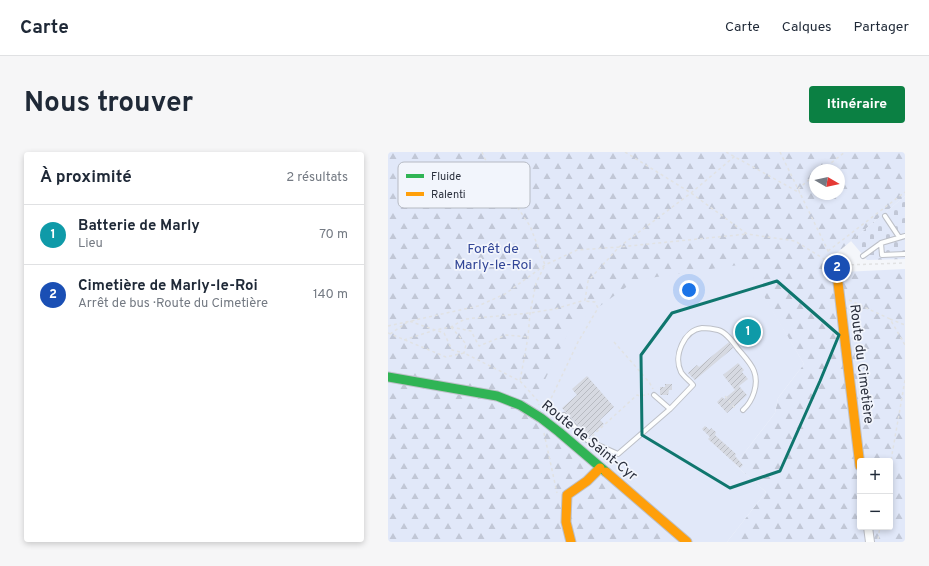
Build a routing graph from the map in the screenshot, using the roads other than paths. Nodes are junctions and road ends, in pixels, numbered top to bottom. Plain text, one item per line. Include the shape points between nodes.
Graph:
1 (885, 216) dead end
2 (905, 236) edge
3 (899, 237) junction
4 (881, 243) junction
5 (905, 254) edge
6 (863, 256) dead end
7 (836, 266) road end
8 (388, 377) edge
9 (654, 395) road end
10 (670, 409) junction
11 (743, 410) road end
12 (564, 415) dead end
13 (859, 458) edge
14 (600, 468) junction
15 (868, 530) edge
16 (571, 542) edge
17 (687, 542) edge
18 (870, 542) edge

1 - 3 lane
2 - 3 lane
3 - 4 lane
4 - 5 lane via 882,255
4 - 6 lane
7 - 13 main road, Route du Cimetière
8 - 14 main road, Route de Saint-Cyr via 497,396 520,405 541,418
9 - 10 lane
10 - 11 lane via 693,386 681,372 678,358 681,345 690,334 701,328 719,330 731,340 754,370 756,381 753,396
10 - 12 lane via 618,454 587,440
14 - 16 main road via 567,495 566,522
14 - 17 main road, Route de Saint-Cyr
15 - 18 street

